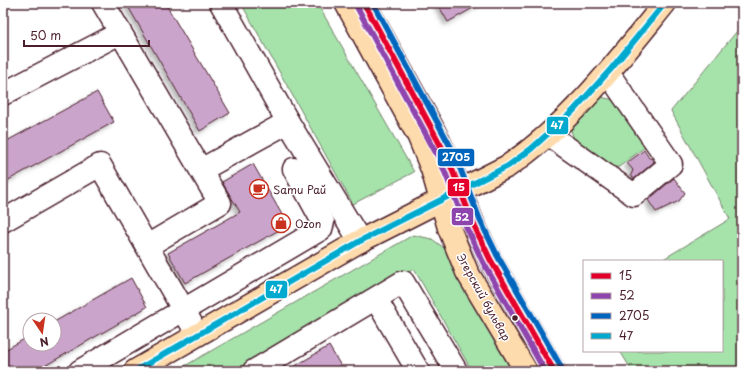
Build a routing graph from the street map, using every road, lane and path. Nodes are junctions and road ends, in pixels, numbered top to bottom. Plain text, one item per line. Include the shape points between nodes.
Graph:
1 (103, 3) edge
2 (221, 3) edge
3 (346, 3) edge
4 (364, 3) edge
5 (665, 3) edge
6 (120, 33) junction
7 (608, 73) junction
8 (3, 94) edge
9 (288, 122) junction
10 (549, 135) junction
11 (294, 169) dead end
12 (201, 170) junction
13 (461, 190) junction
14 (441, 201) junction
15 (3, 221) edge
16 (360, 242) junction
17 (147, 246) junction
18 (376, 299) junction
19 (184, 310) junction
20 (197, 335) junction
21 (80, 371) edge
22 (135, 371) edge
23 (254, 371) edge
24 (418, 371) edge
25 (456, 371) edge
26 (526, 371) edge
27 (554, 371) edge

1 - 6 lane
2 - 9 lane
3 - 14 main road, Эгерский бульвар via 419,137
4 - 13 main road via 432,127
5 - 7 main road
6 - 8 lane
6 - 12 lane
7 - 10 main road
7 - 10 lane via 671,164 634,195
9 - 12 lane
9 - 16 lane
10 - 13 main road via 508,166
11 - 19 lane via 323,222 320,229
12 - 17 lane via 220,203
13 - 14 main road
13 - 27 main road via 490,259
14 - 16 main road
14 - 26 main road, Эгерский бульвар via 467,272
15 - 17 lane via 100,164
16 - 20 main road
17 - 19 lane
18 - 23 lane
18 - 24 lane
18 - 25 lane via 403,282
19 - 20 lane
19 - 21 lane
20 - 22 main road

